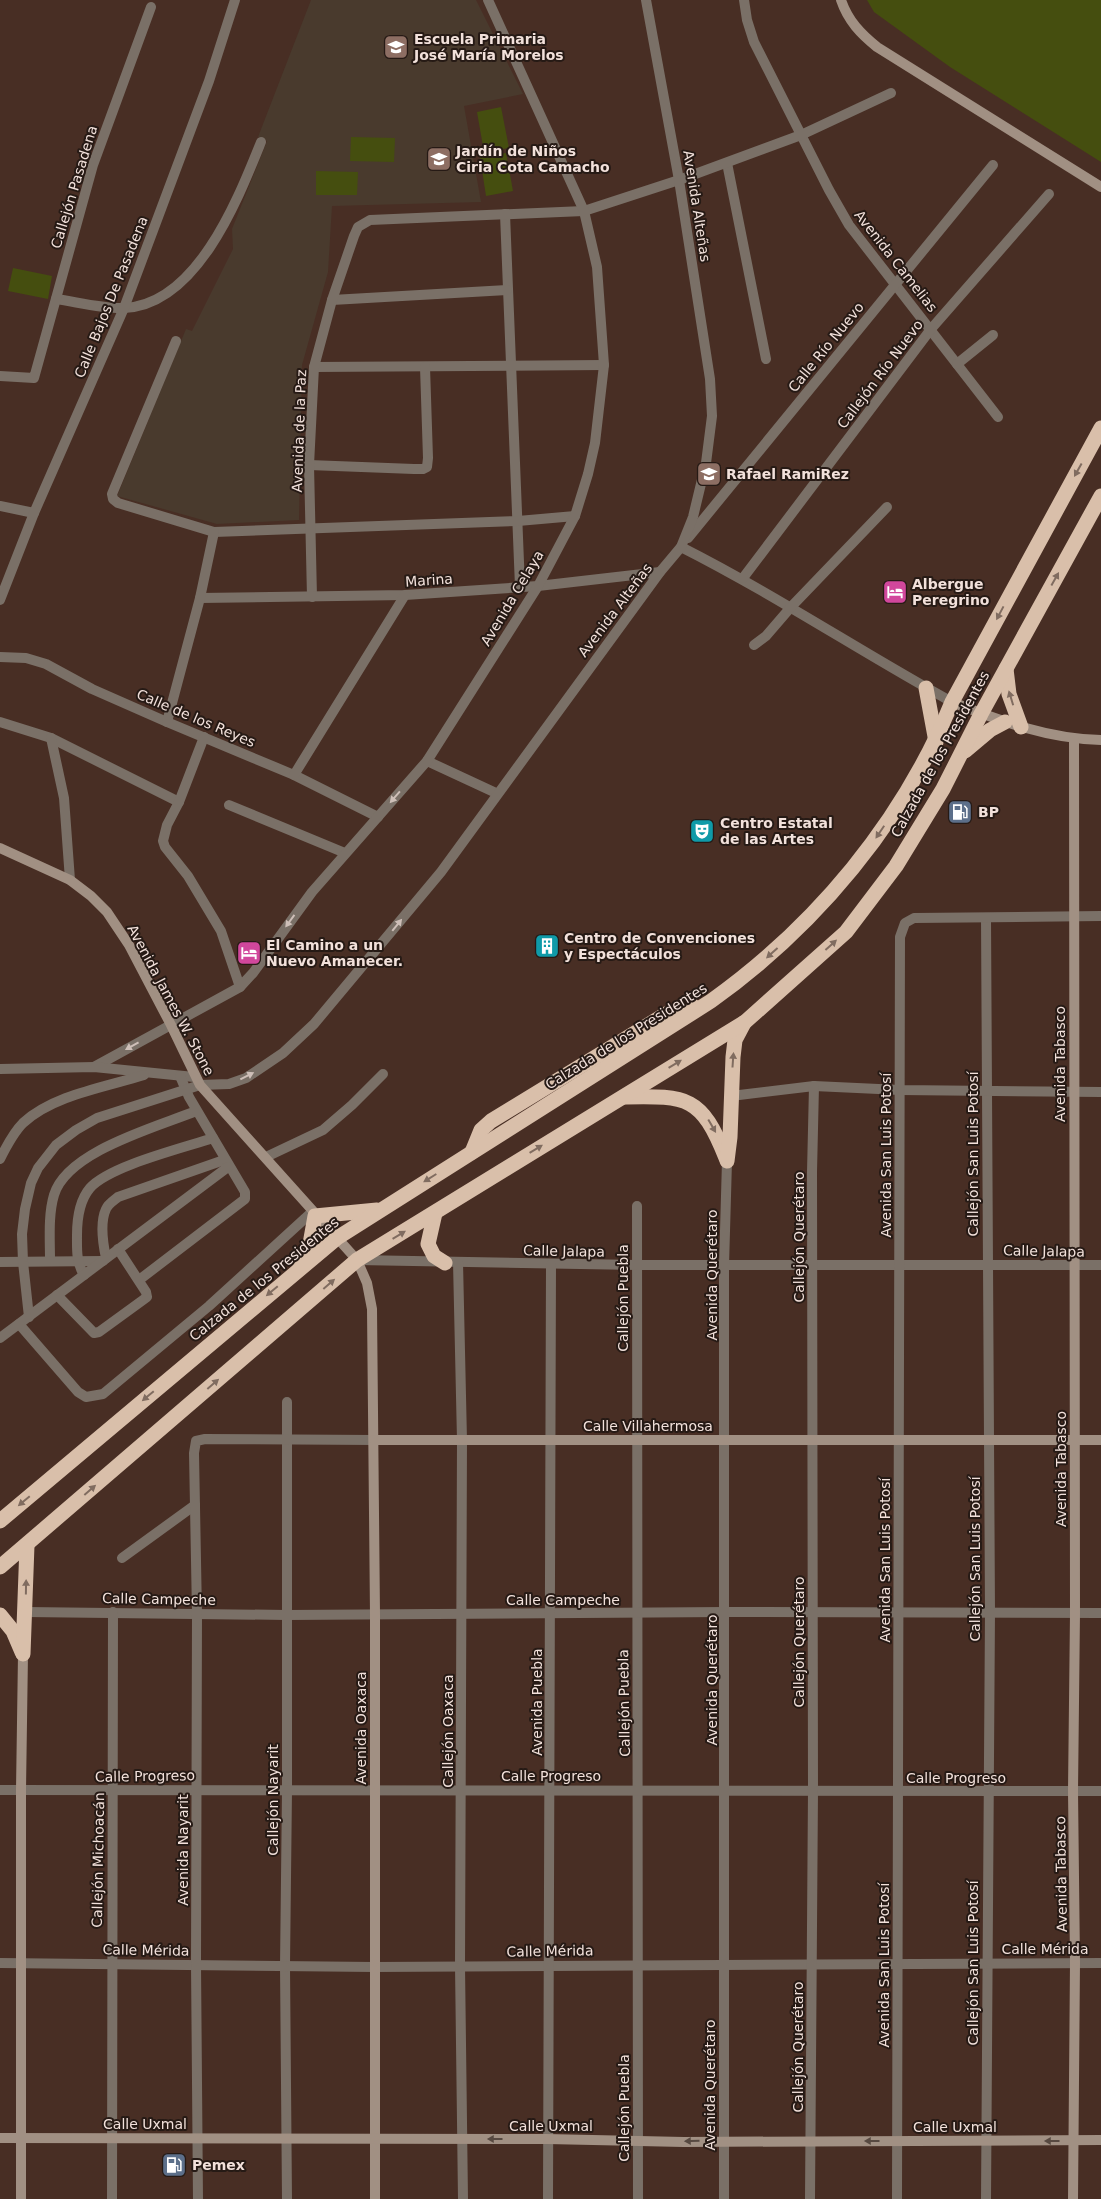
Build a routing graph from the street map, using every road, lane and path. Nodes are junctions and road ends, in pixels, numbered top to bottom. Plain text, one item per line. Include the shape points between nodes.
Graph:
1 (235, 0) edge
2 (488, 0) edge
3 (646, 0) edge
4 (744, 0) edge
5 (841, 0) edge
6 (150, 7) dead end
7 (891, 92) dead end
8 (801, 135) junction
9 (261, 142) dead end
10 (726, 163) junction
11 (993, 165) dead end
12 (680, 180) junction
13 (1101, 187) edge
14 (1049, 194) dead end
15 (584, 211) junction
16 (505, 214) junction
17 (896, 284) junction
18 (507, 290) junction
19 (56, 299) junction
20 (332, 300) junction
21 (124, 308) junction
22 (931, 329) junction
23 (993, 335) dead end
24 (176, 341) dead end
25 (766, 359) dead end
26 (957, 364) junction
27 (604, 365) junction
28 (509, 366) junction
29 (314, 367) junction
30 (425, 367) junction
31 (0, 376) edge
32 (998, 417) dead end
33 (1101, 428) edge
34 (309, 465) junction
35 (1101, 496) edge
36 (0, 506) edge
37 (887, 507) dead end
38 (34, 513) junction
39 (575, 516) junction
40 (518, 521) junction
41 (311, 528) junction
42 (214, 532) junction
43 (681, 546) junction
44 (660, 572) junction
45 (743, 578) junction
46 (3, 584) edge
47 (538, 586) junction
48 (520, 587) junction
49 (406, 595) junction
50 (312, 597) junction
51 (200, 598) junction
52 (0, 600) edge
53 (790, 607) junction
54 (754, 645) dead end
55 (0, 658) edge
56 (1006, 669) junction
57 (926, 688) junction
58 (952, 702) junction
59 (981, 714) junction
60 (0, 722) edge
61 (167, 722) junction
62 (1005, 722) junction
63 (1021, 726) junction
64 (204, 737) junction
65 (51, 738) junction
66 (1074, 739) junction
67 (1101, 740) edge
68 (936, 742) junction
69 (961, 753) junction
70 (427, 761) junction
71 (294, 775) junction
72 (496, 793) junction
73 (178, 802) junction
74 (229, 805) dead end
75 (378, 817) junction
76 (0, 848) edge
77 (345, 853) junction
78 (70, 880) junction
79 (1074, 916) junction
80 (1101, 916) edge
81 (986, 918) junction
82 (240, 987) junction
83 (745, 1022) junction
84 (171, 1025) junction
85 (94, 1067) junction
86 (0, 1069) edge
87 (148, 1074) junction
88 (383, 1074) dead end
89 (180, 1076) junction
90 (197, 1081) junction
91 (814, 1086) junction
92 (185, 1090) junction
93 (900, 1090) junction
94 (986, 1091) junction
95 (1073, 1092) junction
96 (1101, 1092) edge
97 (731, 1096) junction
98 (622, 1097) junction
99 (196, 1111) junction
100 (213, 1138) junction
101 (266, 1157) junction
102 (0, 1159) edge
103 (727, 1161) junction
104 (226, 1163) junction
105 (637, 1206) dead end
106 (381, 1210) junction
107 (435, 1213) junction
108 (313, 1214) junction
109 (337, 1238) junction
110 (118, 1248) junction
111 (104, 1259) junction
112 (50, 1260) junction
113 (77, 1260) junction
114 (357, 1260) junction
115 (0, 1262) edge
116 (23, 1262) junction
117 (451, 1263) junction
118 (551, 1264) junction
119 (900, 1264) junction
120 (988, 1264) junction
121 (637, 1265) junction
122 (812, 1265) junction
123 (1075, 1265) junction
124 (1101, 1265) edge
125 (724, 1266) junction
126 (298, 1269) junction
127 (84, 1275) junction
128 (139, 1280) junction
129 (58, 1295) junction
130 (30, 1317) junction
131 (20, 1324) junction
132 (0, 1338) edge
133 (287, 1402) dead end
134 (725, 1439) junction
135 (812, 1439) junction
136 (988, 1439) junction
137 (288, 1440) junction
138 (374, 1440) junction
139 (462, 1440) junction
140 (551, 1440) junction
141 (637, 1440) junction
142 (900, 1440) junction
143 (1074, 1440) junction
144 (1101, 1440) edge
145 (196, 1442) joint
146 (195, 1504) junction
147 (0, 1521) edge
148 (27, 1545) junction
149 (122, 1558) dead end
150 (0, 1567) edge
151 (26, 1612) junction
152 (113, 1612) junction
153 (726, 1612) junction
154 (899, 1612) junction
155 (990, 1612) junction
156 (813, 1613) junction
157 (1075, 1613) junction
158 (1101, 1613) edge
159 (197, 1614) junction
160 (462, 1614) junction
161 (551, 1614) junction
162 (637, 1614) junction
163 (0, 1615) edge
164 (288, 1615) junction
165 (375, 1615) junction
166 (23, 1654) junction
167 (197, 1789) junction
168 (0, 1790) edge
169 (21, 1790) junction
170 (113, 1790) junction
171 (287, 1790) junction
172 (375, 1790) junction
173 (461, 1790) junction
174 (550, 1790) junction
175 (639, 1790) junction
176 (725, 1790) junction
177 (813, 1790) junction
178 (899, 1791) junction
179 (1073, 1791) junction
180 (1101, 1791) edge
181 (988, 1792) junction
182 (1075, 1962) junction
183 (0, 1963) edge
184 (21, 1963) junction
185 (111, 1963) junction
186 (987, 1963) junction
187 (1101, 1963) edge
188 (196, 1964) junction
189 (639, 1964) junction
190 (724, 1964) junction
191 (812, 1964) junction
192 (549, 1965) junction
193 (897, 1965) junction
194 (285, 1966) junction
195 (460, 1966) junction
196 (374, 1967) junction
197 (0, 2138) edge
198 (21, 2138) junction
199 (112, 2138) junction
200 (198, 2138) junction
201 (375, 2139) junction
202 (547, 2139) junction
203 (288, 2140) junction
204 (463, 2140) junction
205 (1101, 2140) edge
206 (638, 2141) junction
207 (725, 2141) junction
208 (811, 2141) junction
209 (897, 2141) junction
210 (986, 2141) junction
211 (1073, 2141) junction
212 (21, 2199) edge
213 (112, 2199) edge
214 (198, 2199) edge
215 (288, 2199) edge
216 (375, 2199) edge
217 (463, 2199) edge
218 (548, 2199) edge
219 (638, 2199) edge
220 (724, 2199) edge
221 (810, 2199) edge
222 (898, 2199) edge
223 (986, 2199) edge
224 (1073, 2199) edge

1 - 21 street, Calle Bajos De Pasadena via 209,81
2 - 15 street, Avenida Celaya
3 - 12 street, Avenida Alteñas
4 - 8 street, Avenida Camelias via 754,42
5 - 13 street via 859,32 877,47
6 - 19 street, Callejón Pasadena via 93,165
7 - 8 street
8 - 10 street
8 - 17 street, Avenida Camelias via 849,225
9 - 21 street via 237,203 217,237 182,282 154,302
10 - 12 street
10 - 25 street
11 - 17 street, Calle Río Nuevo
12 - 15 street
12 - 43 street, Avenida Alteñas via 710,379 712,416 706,463 693,517
14 - 22 street, Callejón Río Nuevo
15 - 16 street
15 - 27 street, Avenida Celaya via 597,267
16 - 18 street
16 - 20 street, Avenida de la Paz via 362,223 354,236
17 - 22 street, Avenida Camelias
17 - 43 street, Calle Río Nuevo
18 - 20 street
18 - 28 street
19 - 21 street
19 - 31 street, Callejón Pasadena via 34,378
20 - 29 street, Avenida de la Paz
21 - 38 street, Calle Bajos De Pasadena
22 - 26 street, Avenida Camelias
22 - 45 street, Callejón Río Nuevo
23 - 26 street
24 - 42 street via 112,494 118,503
26 - 32 street, Avenida Camelias
27 - 28 street
27 - 39 street, Avenida Celaya via 595,443
28 - 30 street
28 - 40 street
29 - 30 street
29 - 34 street, Avenida de la Paz
30 - 34 street via 428,458 423,469
33 -> 58 highway, Calzada de los Presidentes
34 - 41 street, Avenida de la Paz
56 -> 35 highway, Calzada de los Presidentes
36 - 38 street
37 - 53 street
38 - 46 street, Calle Bajos De Pasadena
39 - 40 street
39 - 47 street, Avenida Celaya
40 - 41 street
40 - 48 street
41 - 42 street
41 - 50 street, Avenida de la Paz
42 - 51 street
43 - 44 street, Avenida Alteñas
43 - 45 street
44 - 47 street, Marina
44 - 72 street, Avenida Alteñas
45 - 53 street
46 - 52 street, Calle Bajos De Pasadena
47 - 48 street, Marina
47 - 70 street, Avenida Celaya
48 - 49 street, Marina
49 - 50 street, Marina
49 - 71 street
50 - 51 street, Marina
51 - 61 street
53 - 54 street via 766,636
53 - 57 street
55 - 61 street, Calle de los Reyes via 26,658 46,664 92,689
56 - 59 highway, Calzada de los Presidentes
63 -> 56 highway via 1009,694
57 - 58 street
57 - 68 highway
58 - 59 street
58 - 68 highway, Calzada de los Presidentes
59 - 62 street
59 - 69 highway, Calzada de los Presidentes
60 - 65 street
61 - 64 street, Calle de los Reyes
62 - 63 street
62 - 69 highway
63 - 66 street
64 - 71 street, Calle de los Reyes
64 - 73 street
65 - 73 street
65 - 78 street via 64,798
66 - 67 street
66 - 79 street, Avenida Tabasco
68 -> 106 highway, Calzada de los Presidentes via 857,864 790,938 748,974 712,1001
83 -> 69 highway, Calzada de los Presidentes via 846,932 896,866
70 - 72 street
70 -> 75 street, Avenida Celaya
71 - 75 street, Calle de los Reyes
90 -> 72 street, Avenida Alteñas via 229,1084 246,1078 283,1052 314,1024 441,872
73 - 82 street via 167,825 163,841 165,847 188,876 220,931
74 - 77 street
75 - 77 street, Avenida Celaya
76 - 78 street, Avenida James W. Stone
77 -> 82 street, Avenida Celaya
78 - 84 street, Avenida James W. Stone via 107,912 129,945
79 - 80 street
79 - 81 street
79 - 95 street, Avenida Tabasco
81 - 93 street, Avenida San Luis Potosí via 914,918 905,923 900,937
81 - 94 street, Callejón San Luis Potosí
82 - 84 street, Avenida Celaya
97 -> 83 highway via 735,1040
98 -> 83 highway, Calzada de los Presidentes
84 -> 85 street, Avenida Celaya
84 - 90 street, Avenida James W. Stone
85 - 86 street
85 - 87 street
87 - 89 street
87 - 102 street via 71,1096 46,1107 22,1124
88 - 101 street via 323,1130
89 - 90 street
89 - 92 street
90 - 92 street
90 - 101 street, Avenida James W. Stone
91 - 93 street
91 - 97 street
91 - 122 street, Callejón Querétaro
92 - 99 street
92 - 116 street via 97,1118 56,1145 31,1183 22,1234
93 - 94 street
93 - 119 street, Avenida San Luis Potosí
94 - 95 street
94 - 120 street, Callejón San Luis Potosí
95 - 96 street
95 - 123 street, Avenida Tabasco
97 - 103 highway
98 -> 103 highway via 672,1097 699,1108 711,1123
107 -> 98 highway, Calzada de los Presidentes
99 - 100 street
99 - 112 street via 95,1151 69,1172 54,1195
100 - 104 street
100 - 113 street via 122,1168 96,1181 82,1200 77,1226
101 - 108 street, Avenida James W. Stone
103 - 125 street, Avenida Querétaro
104 - 110 street
104 - 111 street via 118,1197 109,1204 104,1220
104 - 128 street via 246,1194 242,1202
105 - 121 street, Callejón Puebla
106 - 108 highway
106 - 109 highway, Calzada de los Presidentes
114 -> 107 highway, Calzada de los Presidentes
107 - 117 highway via 428,1244 434,1256
108 - 109 street, Avenida James W. Stone
108 - 126 highway via 310,1244
108 - 131 street via 103,1394 86,1397 78,1392
109 - 114 street, Avenida James W. Stone
109 - 126 highway, Calzada de los Presidentes
110 - 111 street
110 - 128 street
111 - 113 street
111 - 127 street
112 - 113 street
112 - 116 street
113 - 127 street
114 - 117 street, Calle Jalapa
114 - 138 street, Avenida Oaxaca via 367,1283 372,1309
148 -> 114 highway, Calzada de los Presidentes
115 - 116 street
116 - 130 street
117 - 118 street, Calle Jalapa
117 - 139 street, Callejón Oaxaca
118 - 121 street, Calle Jalapa
118 - 140 street, Avenida Puebla
119 - 120 street, Calle Jalapa
119 - 122 street, Calle Jalapa
119 - 142 street, Avenida San Luis Potosí
120 - 123 street, Calle Jalapa
120 - 136 street, Callejón San Luis Potosí
121 - 125 street, Calle Jalapa
121 - 141 street, Callejón Puebla
122 - 125 street, Calle Jalapa
122 - 135 street, Callejón Querétaro
123 - 124 street, Calle Jalapa
123 - 143 street, Avenida Tabasco
125 - 134 street, Avenida Querétaro
126 -> 147 highway, Calzada de los Presidentes
127 - 129 street
128 - 129 street via 147,1294 145,1299 96,1333 90,1331
129 - 130 street
130 - 131 street
131 - 132 street
133 - 137 street, Callejón Nayarit
134 - 135 street, Calle Villahermosa
134 - 141 street, Calle Villahermosa
134 - 153 street, Avenida Querétaro
135 - 142 street, Calle Villahermosa
135 - 156 street, Callejón Querétaro
136 - 142 street, Calle Villahermosa
136 - 143 street, Calle Villahermosa
136 - 155 street, Callejón San Luis Potosí
137 - 138 street, Calle Villahermosa
137 - 145 street, Calle Villahermosa via 205,1439
137 - 164 street, Callejón Nayarit
138 - 139 street, Calle Villahermosa
138 - 165 street, Avenida Oaxaca
139 - 140 street, Calle Villahermosa
139 - 160 street, Callejón Oaxaca
140 - 141 street, Calle Villahermosa
140 - 161 street, Avenida Puebla
141 - 162 street, Callejón Puebla
142 - 154 street, Avenida San Luis Potosí
143 - 144 street, Calle Villahermosa
143 - 157 street, Avenida Tabasco
145 - 146 street, Avenida Nayarit
146 - 149 street
146 - 159 street, Avenida Nayarit
148 - 150 highway, Calzada de los Presidentes
151 -> 148 highway
151 - 152 street, Calle Campeche
151 - 166 highway
152 - 159 street, Calle Campeche
152 - 170 street, Callejón Michoacán
153 - 156 street, Calle Campeche
153 - 162 street, Calle Campeche
153 - 176 street, Avenida Querétaro
154 - 155 street, Calle Campeche
154 - 156 street, Calle Campeche
154 - 178 street, Avenida San Luis Potosí
155 - 157 street, Calle Campeche
155 - 181 street, Callejón San Luis Potosí
156 - 177 street, Callejón Querétaro
157 - 158 street, Calle Campeche
157 - 179 street, Avenida Tabasco
159 - 164 street, Calle Campeche
159 - 167 street, Avenida Nayarit
160 - 161 street, Calle Campeche
160 - 165 street, Calle Campeche
160 - 173 street, Callejón Oaxaca
161 - 162 street, Calle Campeche
161 - 174 street, Avenida Puebla
162 - 175 street, Callejón Puebla
163 - 166 highway via 13,1631
164 - 165 street, Calle Campeche
164 - 171 street, Callejón Nayarit
165 - 172 street, Avenida Oaxaca
166 - 169 street
167 - 170 street, Calle Progreso
167 - 171 street, Calle Progreso
167 - 188 street, Avenida Nayarit
168 - 169 street, Calle Progreso
169 - 170 street, Calle Progreso
169 - 184 street
170 - 185 street, Callejón Michoacán
171 - 172 street, Calle Progreso
171 - 194 street, Callejón Nayarit
172 - 173 street, Calle Progreso
172 - 196 street, Avenida Oaxaca
173 - 174 street, Calle Progreso
173 - 195 street, Callejón Oaxaca
174 - 175 street, Calle Progreso
174 - 192 street, Avenida Puebla
175 - 176 street, Calle Progreso
175 - 189 street, Callejón Puebla
176 - 177 street, Calle Progreso
176 - 190 street, Avenida Querétaro
177 - 178 street, Calle Progreso
177 - 191 street, Callejón Querétaro
178 - 181 street, Calle Progreso
178 - 193 street, Avenida San Luis Potosí
179 - 180 street, Calle Progreso
179 - 181 street, Calle Progreso
179 - 182 street, Avenida Tabasco
181 - 186 street, Callejón San Luis Potosí
182 - 186 street, Calle Mérida
182 - 187 street, Calle Mérida
182 - 211 street, Avenida Tabasco
183 - 184 street, Calle Mérida
184 - 185 street, Calle Mérida
184 - 198 street
185 - 188 street, Calle Mérida
185 - 199 street, Callejón Michoacán
186 - 193 street, Calle Mérida
186 - 210 street, Callejón San Luis Potosí
188 - 194 street, Calle Mérida
188 - 200 street, Avenida Nayarit
189 - 190 street, Calle Mérida
189 - 192 street, Calle Mérida
189 - 206 street, Callejón Puebla
190 - 191 street, Calle Mérida
190 - 207 street, Avenida Querétaro
191 - 193 street, Calle Mérida
191 - 208 street, Callejón Querétaro
192 - 195 street, Calle Mérida
192 - 202 street, Avenida Puebla
193 - 209 street, Avenida San Luis Potosí
194 - 196 street, Calle Mérida
194 - 203 street, Callejón Nayarit
195 - 196 street, Calle Mérida
195 - 204 street, Callejón Oaxaca
196 - 201 street, Avenida Oaxaca
197 - 198 street, Calle Uxmal
198 - 199 street, Calle Uxmal
198 - 212 street
199 - 200 street, Calle Uxmal
199 - 213 street, Callejón Michoacán
200 - 203 street, Calle Uxmal
200 - 214 street, Avenida Nayarit
201 - 203 street, Calle Uxmal
201 - 204 street, Calle Uxmal
201 - 216 street, Avenida Oaxaca
202 -> 204 street, Calle Uxmal
202 - 206 street, Calle Uxmal
202 - 218 street, Avenida Puebla
203 - 215 street, Callejón Nayarit
204 - 217 street, Callejón Oaxaca
205 - 211 street, Calle Uxmal
207 -> 206 street, Calle Uxmal
206 - 219 street, Callejón Puebla
207 - 208 street, Calle Uxmal
207 - 220 street, Avenida Querétaro
209 -> 208 street, Calle Uxmal
208 - 221 street, Callejón Querétaro
209 - 210 street, Calle Uxmal
209 - 222 street, Avenida San Luis Potosí
211 -> 210 street, Calle Uxmal
210 - 223 street, Callejón San Luis Potosí
211 - 224 street, Avenida Tabasco

